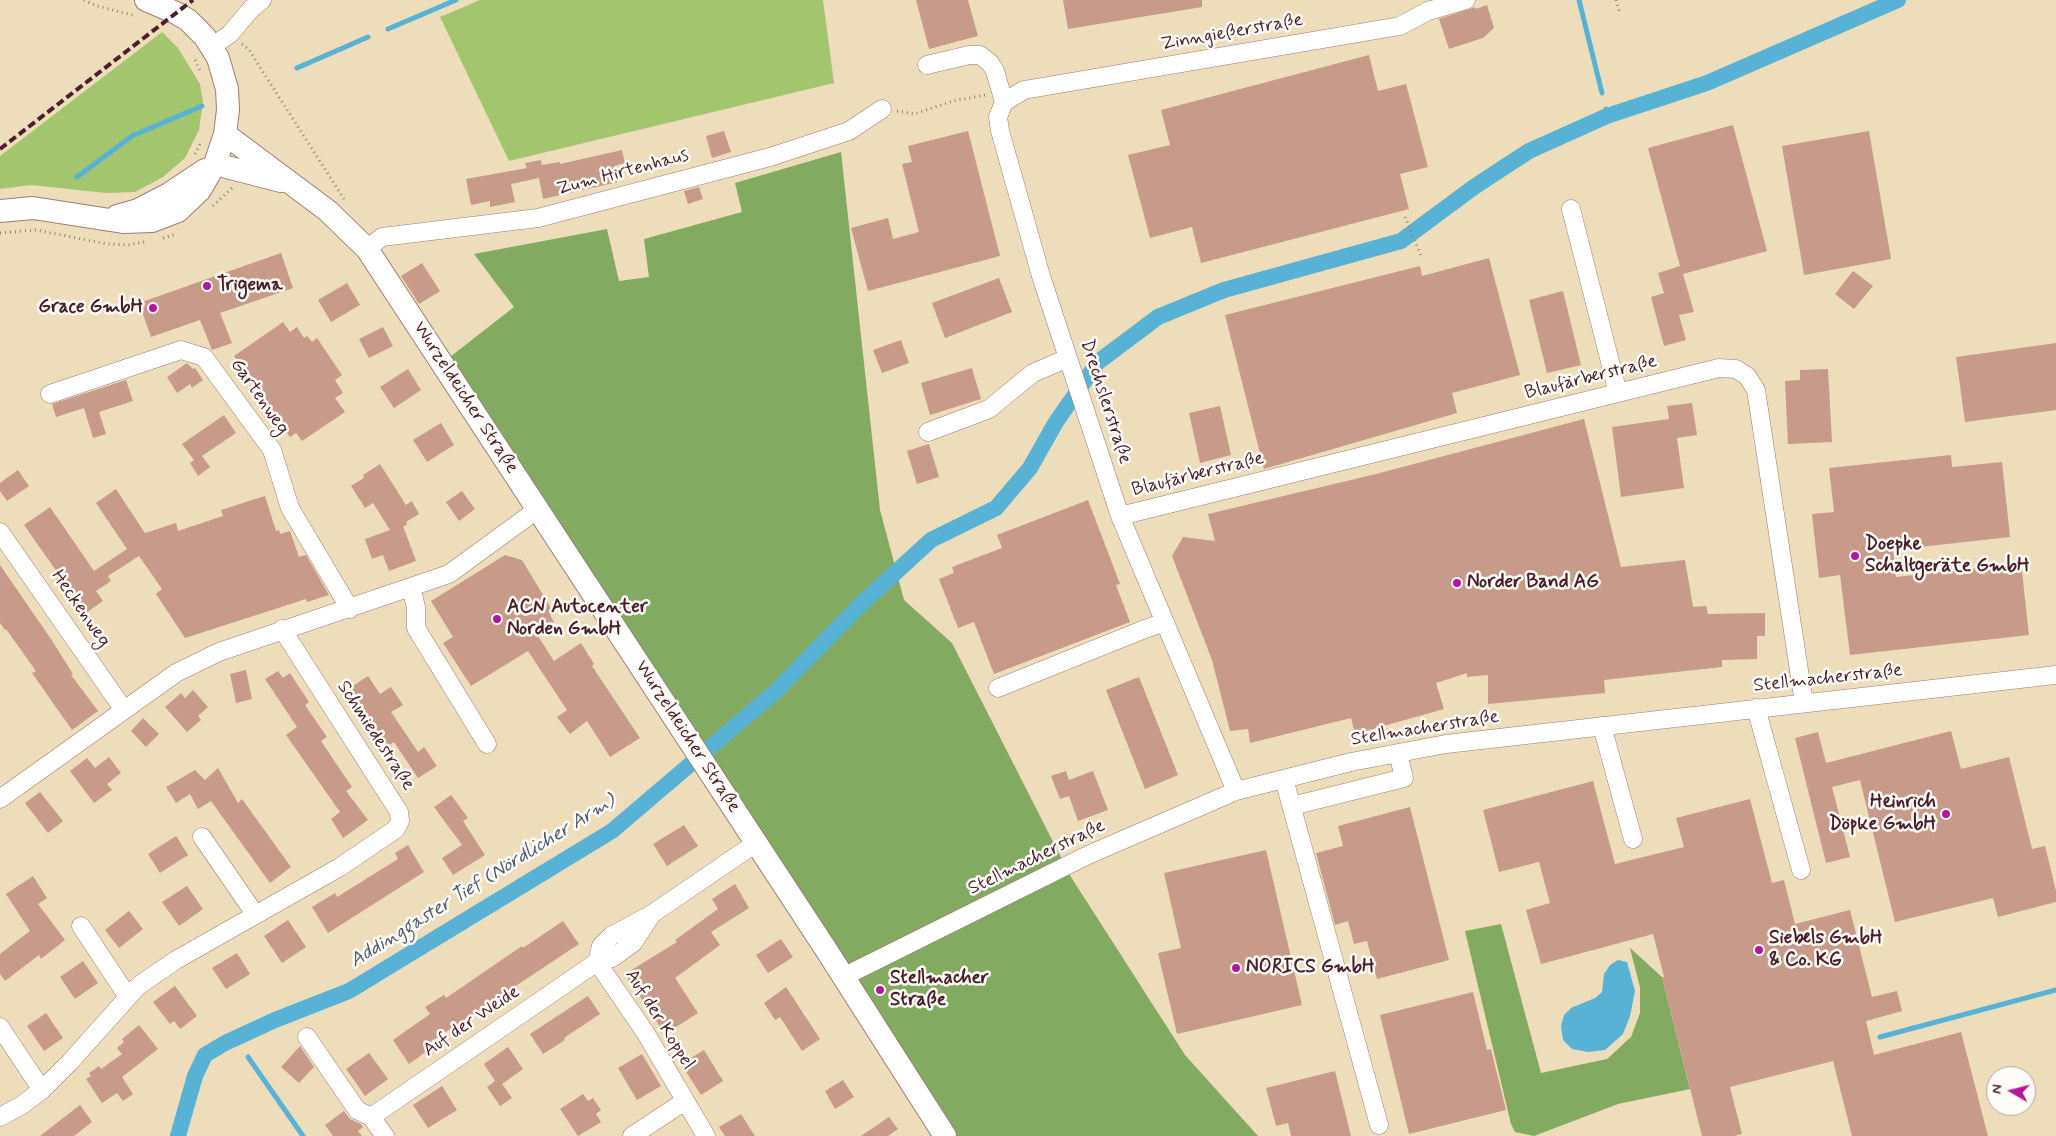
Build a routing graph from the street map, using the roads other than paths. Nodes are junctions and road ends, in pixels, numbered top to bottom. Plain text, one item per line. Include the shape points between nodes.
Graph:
1 (262, 0) edge
2 (1466, 0) edge
3 (143, 8) edge
4 (212, 45) junction
5 (926, 65) dead end
6 (1004, 102) junction
7 (882, 109) road end
8 (225, 134) junction
9 (215, 164) junction
10 (289, 184) junction
11 (1571, 209) dead end
12 (0, 211) edge
13 (367, 249) junction
14 (1068, 358) junction
15 (1618, 393) junction
16 (50, 394) dead end
17 (928, 432) dead end
18 (538, 510) junction
19 (1120, 516) junction
20 (0, 532) edge
21 (411, 588) junction
22 (350, 609) junction
23 (1165, 622) junction
24 (282, 629) junction
25 (2056, 674) edge
26 (998, 688) dead end
27 (1804, 702) junction
28 (1756, 708) junction
29 (124, 710) junction
30 (1602, 726) junction
31 (487, 744) dead end
32 (1398, 753) junction
33 (1284, 779) junction
34 (1236, 792) junction
35 (0, 799) edge
36 (1292, 806) junction
37 (202, 837) dead end
38 (1634, 839) dead end
39 (756, 843) junction
40 (1801, 870) dead end
41 (255, 914) junction
42 (81, 926) dead end
43 (597, 962) junction
44 (843, 977) junction
45 (128, 997) junction
46 (0, 1027) edge
47 (307, 1037) dead end
48 (42, 1090) junction
49 (685, 1101) junction
50 (0, 1117) edge
51 (371, 1117) junction
52 (1379, 1125) dead end
53 (385, 1136) edge
54 (632, 1136) edge
55 (706, 1136) edge
56 (945, 1136) edge

1 - 4 street
2 - 6 street, Zinngießerstraße via 1428,11 1400,26 1024,90
3 - 4 main road via 170,9 188,20
4 - 8 main road via 227,89
5 - 6 street via 969,54 980,55 995,70
6 - 14 street, Drechslerstraße via 998,117 1000,131
7 - 13 street, Zum Hirtenhaus via 849,131 770,157 538,218 382,238
8 - 9 main road
8 - 10 main road, Wurzeldeicher Straße
9 - 10 main road, Wurzeldeicher Straße
9 - 12 main road via 200,190 178,211 152,221 123,222 33,208
10 - 13 main road, Wurzeldeicher Straße via 328,211
11 - 15 street
13 - 18 main road, Wurzeldeicher Straße
14 - 17 street via 1033,373 989,409
14 - 19 street, Drechslerstraße
15 - 19 street, Blaufärberstraße
15 - 27 street, Blaufärberstraße via 1719,368 1736,370 1747,376 1756,390
16 - 22 street, Gartenweg via 181,350 204,357 272,450 290,508
18 - 21 street via 449,574
18 - 39 main road, Wurzeldeicher Straße
19 - 23 street, Drechslerstraße
20 - 29 street, Heckenweg
21 - 22 street
21 - 31 street via 416,607 416,628
22 - 24 street
23 - 26 street
23 - 34 street, Drechslerstraße
24 - 29 street via 219,652 176,673
24 - 41 street, Schmiedestraße via 399,812 400,821 396,829 340,867
25 - 27 street, Stellmacherstraße
27 - 28 street, Stellmacherstraße
28 - 30 street, Stellmacherstraße
28 - 40 street
29 - 35 street
30 - 32 street, Stellmacherstraße via 1446,744
30 - 38 street
32 - 33 street, Stellmacherstraße
32 - 36 street via 1404,778
33 - 34 street, Stellmacherstraße
33 - 36 street
34 - 44 street, Stellmacherstraße via 1088,855
36 - 52 street
37 - 41 street
39 - 43 street, Auf der Weide via 652,914 633,943 612,958
39 - 44 main road, Wurzeldeicher Straße
41 - 45 street, Schmiedestraße via 176,960 138,986
42 - 45 street
43 - 49 street, Auf der Koppel via 645,1032
43 - 51 street, Auf der Weide
44 - 56 main road, Wurzeldeicher Straße
45 - 48 street, Schmiedestraße
46 - 48 street
47 - 51 street via 357,1110
48 - 50 street, Schmiedestraße
49 - 54 street, Auf der Koppel
49 - 55 street, Auf der Koppel
51 - 53 street

